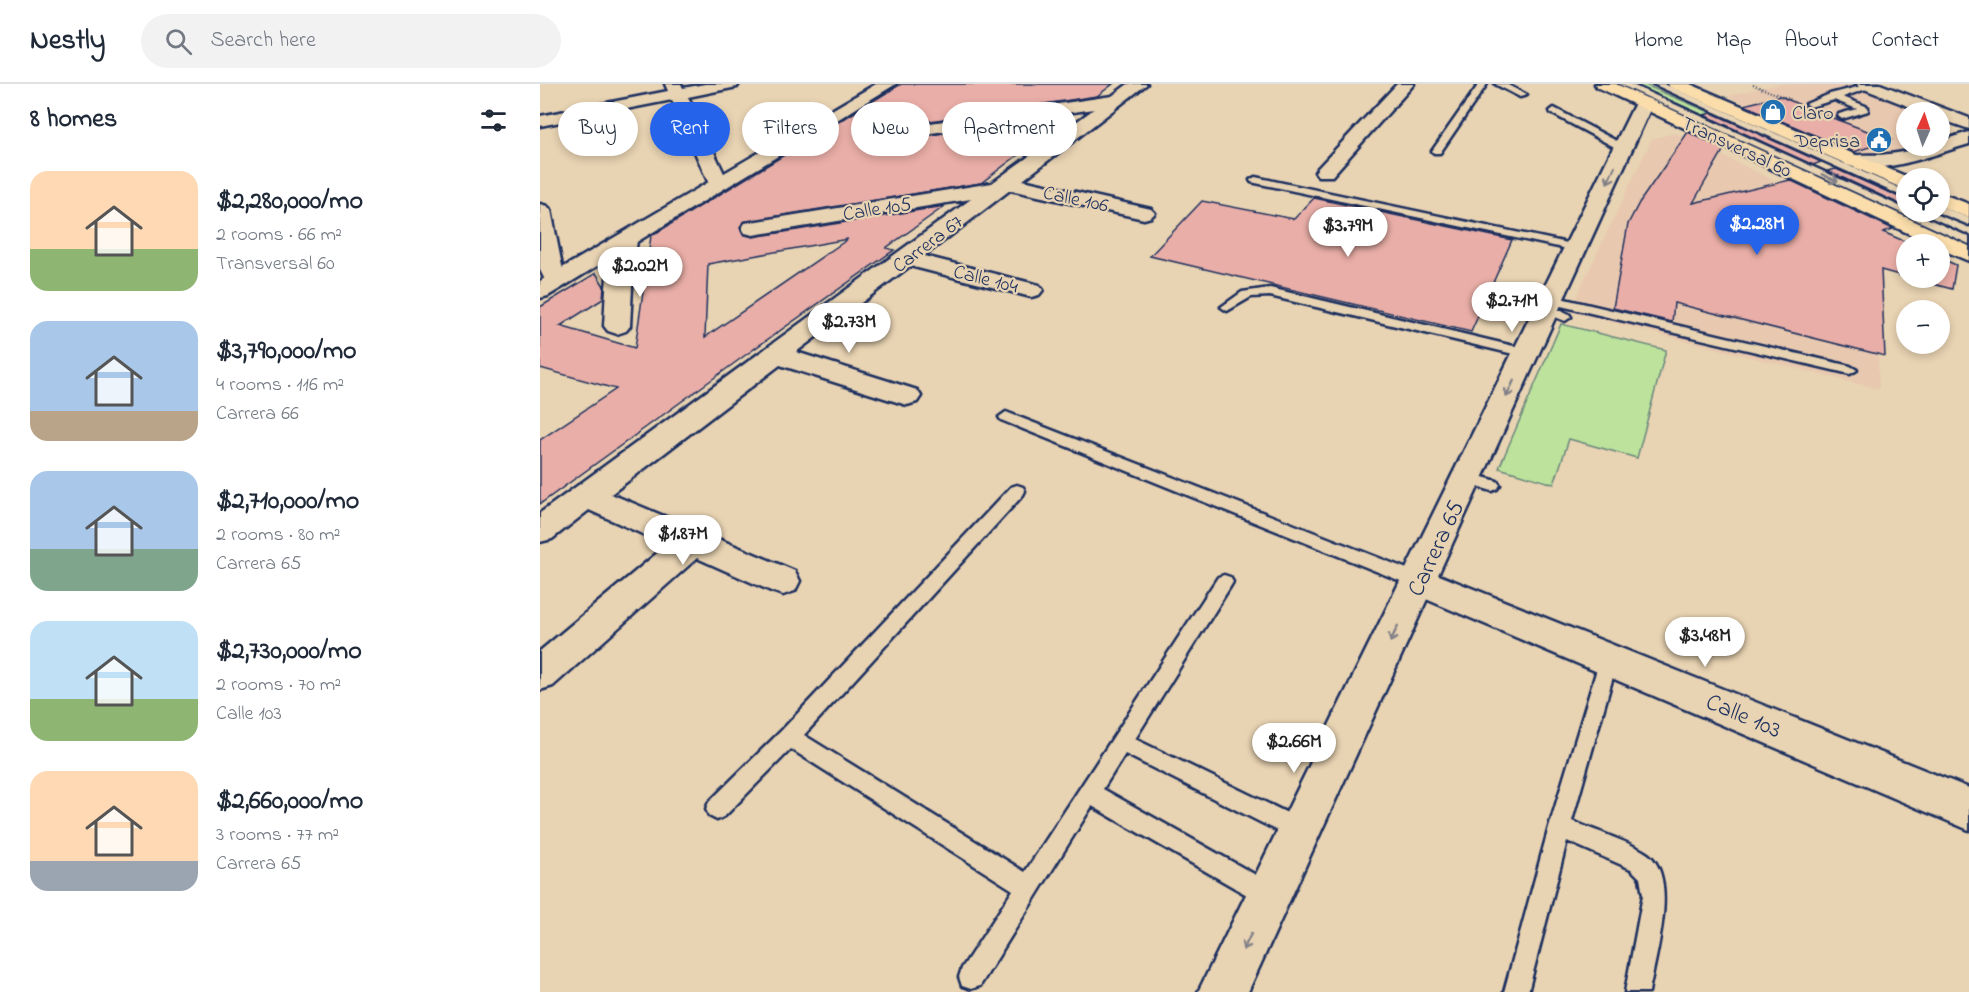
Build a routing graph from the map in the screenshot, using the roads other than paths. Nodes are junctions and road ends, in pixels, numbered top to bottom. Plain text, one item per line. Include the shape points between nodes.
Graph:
1 (731, 84) edge
2 (888, 84) edge
3 (1139, 84) edge
4 (1406, 84) edge
5 (1483, 84) edge
6 (1499, 84) edge
7 (1603, 84) edge
8 (1623, 84) edge
9 (1676, 84) edge
10 (1868, 85) edge
11 (675, 89) edge
12 (1651, 93) edge
13 (1523, 95) dead end
14 (1833, 96) junction
15 (1810, 104) dead end
16 (1107, 111) junction
17 (1554, 111) dead end
18 (1842, 116) dead end
19 (540, 121) edge
20 (930, 130) edge
21 (1969, 138) edge
22 (1623, 148) junction
23 (1437, 151) dead end
24 (1853, 161) junction
25 (1915, 168) edge
26 (1325, 172) dead end
27 (1255, 180) dead end
28 (1896, 182) edge
29 (1896, 183) edge
30 (719, 184) junction
31 (1004, 185) junction
32 (1950, 203) edge
33 (540, 210) edge
34 (1969, 212) edge
35 (1144, 213) dead end
36 (1950, 213) edge
37 (1969, 222) edge
38 (753, 228) dead end
39 (626, 241) junction
40 (1969, 241) edge
41 (1577, 248) junction
42 (1969, 254) edge
43 (906, 258) junction
44 (548, 286) edge
45 (1031, 290) dead end
46 (1227, 307) dead end
47 (1555, 309) junction
48 (617, 326) dead end
49 (1526, 353) junction
50 (777, 355) junction
51 (1850, 370) dead end
52 (907, 396) dead end
53 (1006, 417) dead end
54 (1017, 491) dead end
55 (586, 496) junction
56 (540, 530) edge
57 (693, 542) junction
58 (783, 581) dead end
59 (1419, 581) junction
60 (1224, 582) dead end
61 (1609, 659) junction
62 (540, 674) edge
63 (789, 737) junction
64 (1121, 742) junction
65 (1089, 792) junction
66 (717, 809) dead end
67 (1969, 809) edge
68 (1560, 827) junction
69 (1300, 831) junction
70 (1028, 887) junction
71 (1269, 896) junction
72 (971, 977) dead end
73 (1223, 992) edge
74 (1516, 992) edge
75 (1637, 992) edge

1 - 11 street
2 - 30 street
3 - 16 street, Carrera 67
4 - 26 street
5 - 23 lane
6 - 13 lane
7 - 12 main road, Transversal 60
8 -> 40 lane
9 - 24 main road, Transversal 60
10 - 14 lane
10 - 21 street
11 - 19 street
11 - 30 street
12 - 22 street, Carrera 65
12 - 29 lane
12 - 42 main road, Transversal 60
14 - 15 lane
14 - 18 lane via 1865,109
16 - 20 street
16 - 31 street, Carrera 67
17 - 22 lane
21 - 24 street via 1892,160
21 - 25 street
22 -> 41 street, Carrera 65
24 - 28 main road, Transversal 60
27 - 41 lane
30 - 39 street
31 - 35 street, Calle 106
31 - 38 street, Calle 105
31 - 43 street, Carrera 67
32 - 34 main road
33 - 44 street via 550,266
36 - 37 lane
39 - 44 street
39 - 48 street
41 - 47 street, Carrera 65
43 - 45 street, Calle 104
43 - 50 street, Carrera 67
46 - 49 lane via 1255,291 1270,292
47 - 49 street, Carrera 65
47 - 51 lane
49 -> 59 street, Carrera 65 via 1480,482
50 - 52 street
50 - 55 street, Carrera 67
53 - 59 lane
54 - 63 lane
55 - 56 street, Carrera 67
55 - 57 street
57 - 58 street
57 - 62 street
59 - 61 street, Calle 103
59 -> 69 street, Carrera 65
60 - 64 lane
61 - 67 street, Calle 103
61 - 68 lane
63 - 66 lane
63 - 70 lane
64 - 65 lane
64 - 69 lane
65 - 70 lane
65 - 71 lane
68 - 74 lane
68 - 75 lane via 1639,861 1650,872 1654,895
69 - 71 street, Carrera 65
70 - 72 lane
71 -> 73 street, Carrera 65

